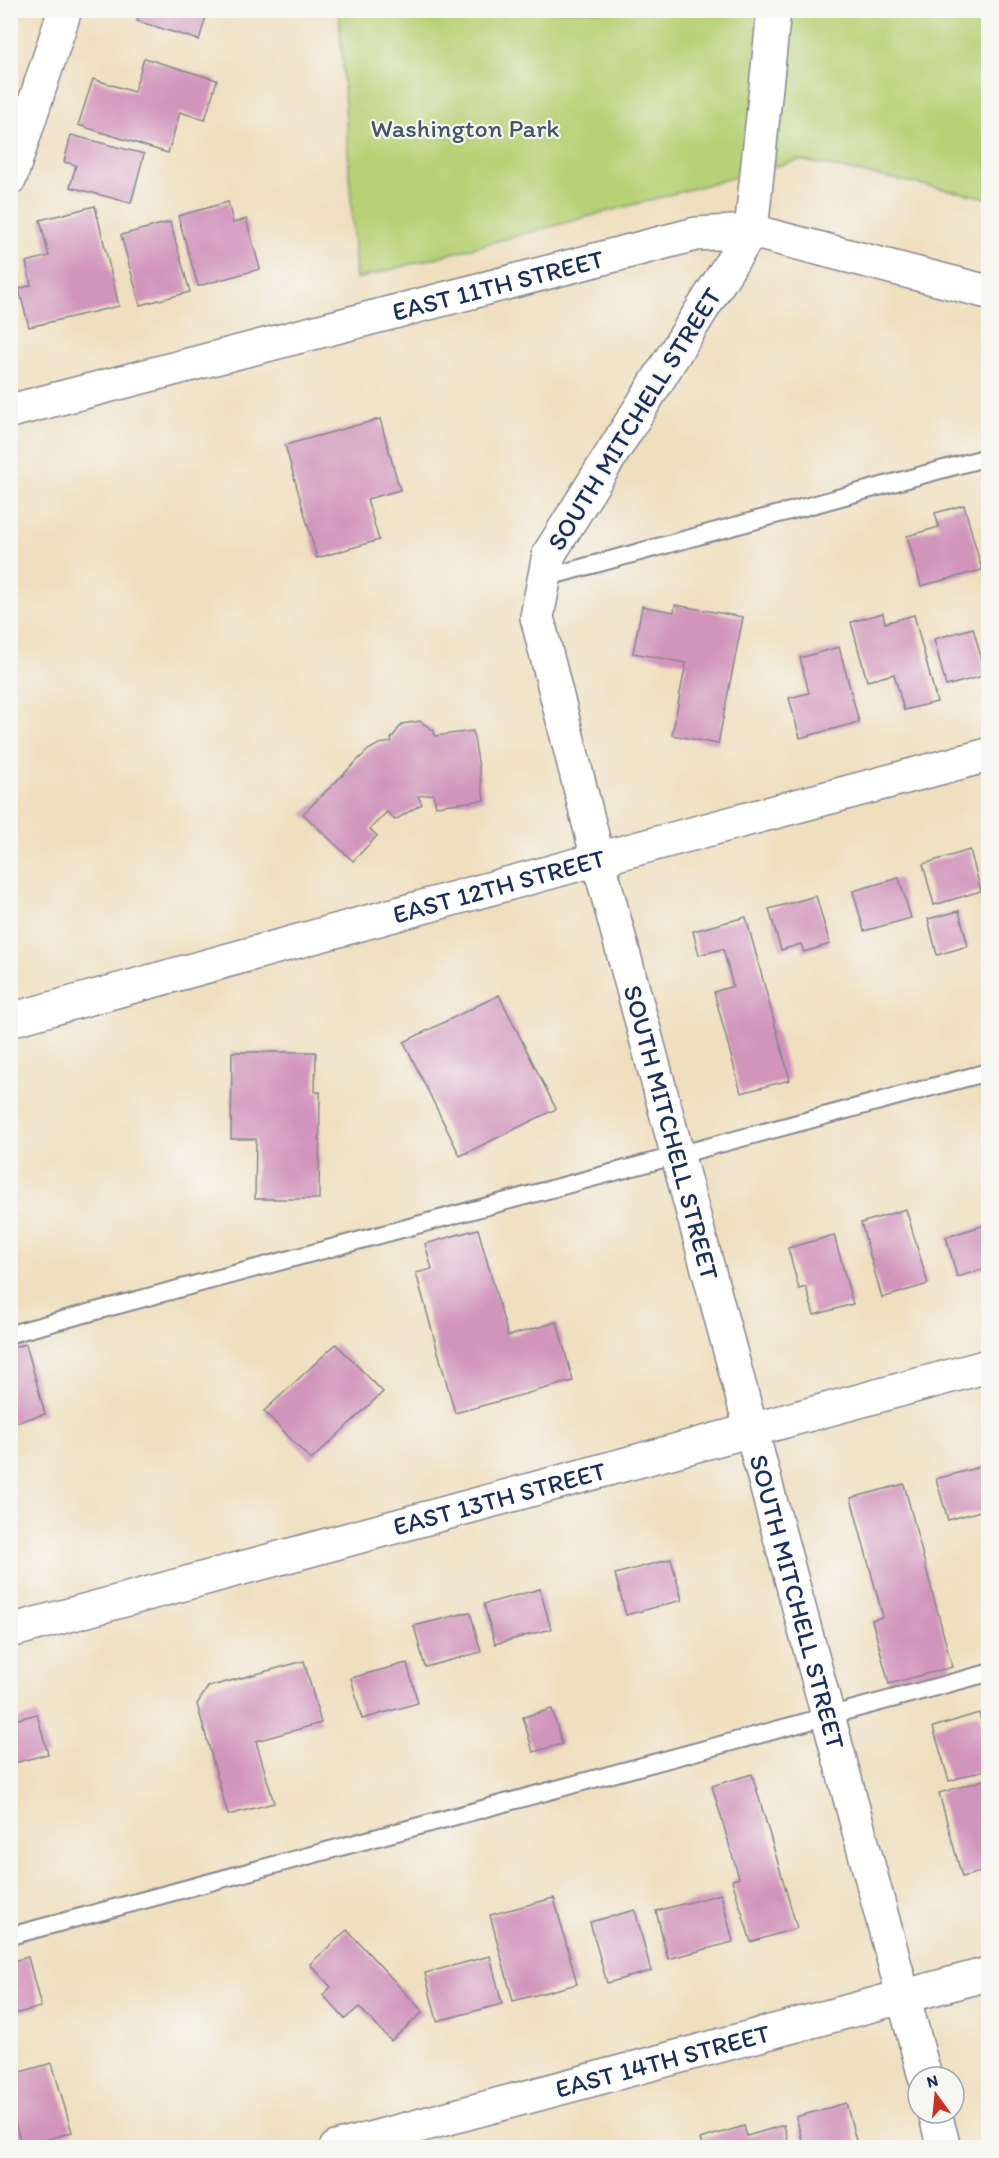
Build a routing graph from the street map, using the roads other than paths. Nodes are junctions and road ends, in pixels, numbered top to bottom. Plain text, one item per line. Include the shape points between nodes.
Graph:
1 (65, 10) edge
2 (774, 10) edge
3 (10, 178) edge
4 (751, 231) junction
5 (988, 292) edge
6 (10, 411) edge
7 (988, 457) edge
8 (544, 578) junction
9 (988, 755) edge
10 (598, 859) junction
11 (11, 1017) edge
12 (988, 1072) edge
13 (678, 1155) junction
14 (10, 1334) edge
15 (988, 1366) edge
16 (751, 1430) junction
17 (10, 1631) edge
18 (988, 1673) edge
19 (828, 1716) junction
20 (10, 1936) edge
21 (988, 1974) edge
22 (903, 1997) junction
23 (922, 2065) edge
24 (938, 2125) edge
25 (336, 2148) edge
26 (944, 2148) edge

1 - 3 street
2 - 4 street
4 - 5 street, EAST 11TH STREET
4 - 6 street, EAST 11TH STREET via 696,234
4 - 8 street, SOUTH MITCHELL STREET via 549,554
7 - 8 lane
8 - 10 street, SOUTH MITCHELL STREET via 537,617
9 - 10 street, EAST 12TH STREET
10 - 11 street, EAST 12TH STREET
10 - 13 street, SOUTH MITCHELL STREET
12 - 13 lane
13 - 14 lane
13 - 16 street, SOUTH MITCHELL STREET
15 - 16 street, EAST 13TH STREET
16 - 17 street, EAST 13TH STREET
16 - 19 street, SOUTH MITCHELL STREET
18 - 19 lane
19 - 20 lane
19 - 22 street, SOUTH MITCHELL STREET
21 - 22 street, EAST 14TH STREET
22 - 23 street, SOUTH MITCHELL STREET
22 - 25 street, EAST 14TH STREET
24 - 26 street

